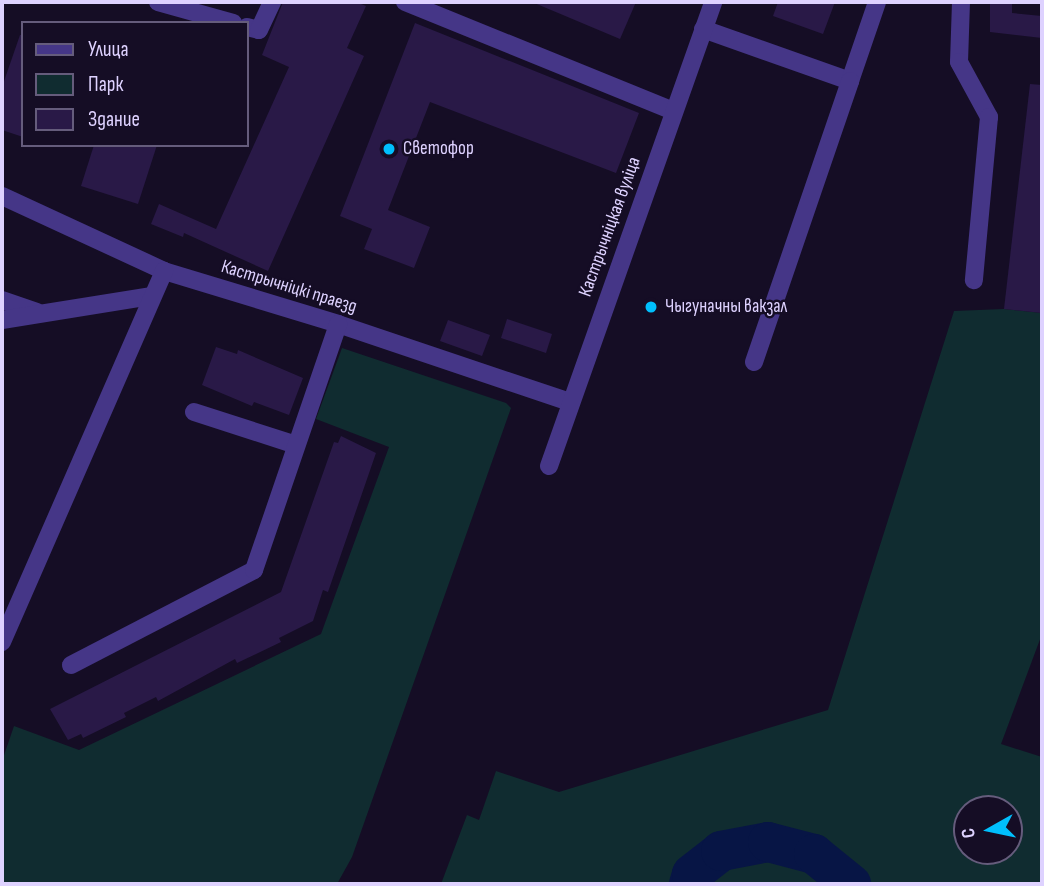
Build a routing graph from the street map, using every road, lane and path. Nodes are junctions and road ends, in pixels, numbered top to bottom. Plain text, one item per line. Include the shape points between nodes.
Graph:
1 (158, 2) edge
2 (272, 2) edge
3 (405, 2) edge
4 (713, 2) edge
5 (877, 2) edge
6 (961, 2) edge
7 (226, 21) edge
8 (248, 27) edge
9 (703, 29) junction
10 (850, 81) junction
11 (674, 111) junction
12 (2, 197) edge
13 (164, 271) junction
14 (974, 280) dead end
15 (152, 296) junction
16 (2, 300) edge
17 (40, 313) junction
18 (2, 320) edge
19 (338, 324) junction
20 (754, 362) dead end
21 (570, 402) junction
22 (194, 412) dead end
23 (296, 445) junction
24 (548, 466) dead end
25 (7, 615) edge
26 (2, 642) edge
27 (71, 665) dead end

1 - 7 street
2 - 8 street via 259,30
3 - 11 street
4 - 9 street, Кастрычніцкая вуліца
5 - 10 street
6 - 14 street via 959,62 989,117
9 - 10 street
9 - 11 street, Кастрычніцкая вуліца
10 - 20 street
11 - 21 street, Кастрычніцкая вуліца
12 - 13 street, Кастрычніцкі праезд
13 - 15 street
13 - 19 street, Кастрычніцкі праезд
15 - 17 street
15 - 25 street
16 - 17 street
17 - 18 street
19 - 21 street, Кастрычніцкі праезд
19 - 23 street
21 - 24 street, Кастрычніцкая вуліца
22 - 23 street
23 - 27 street via 254,570
25 - 26 street

